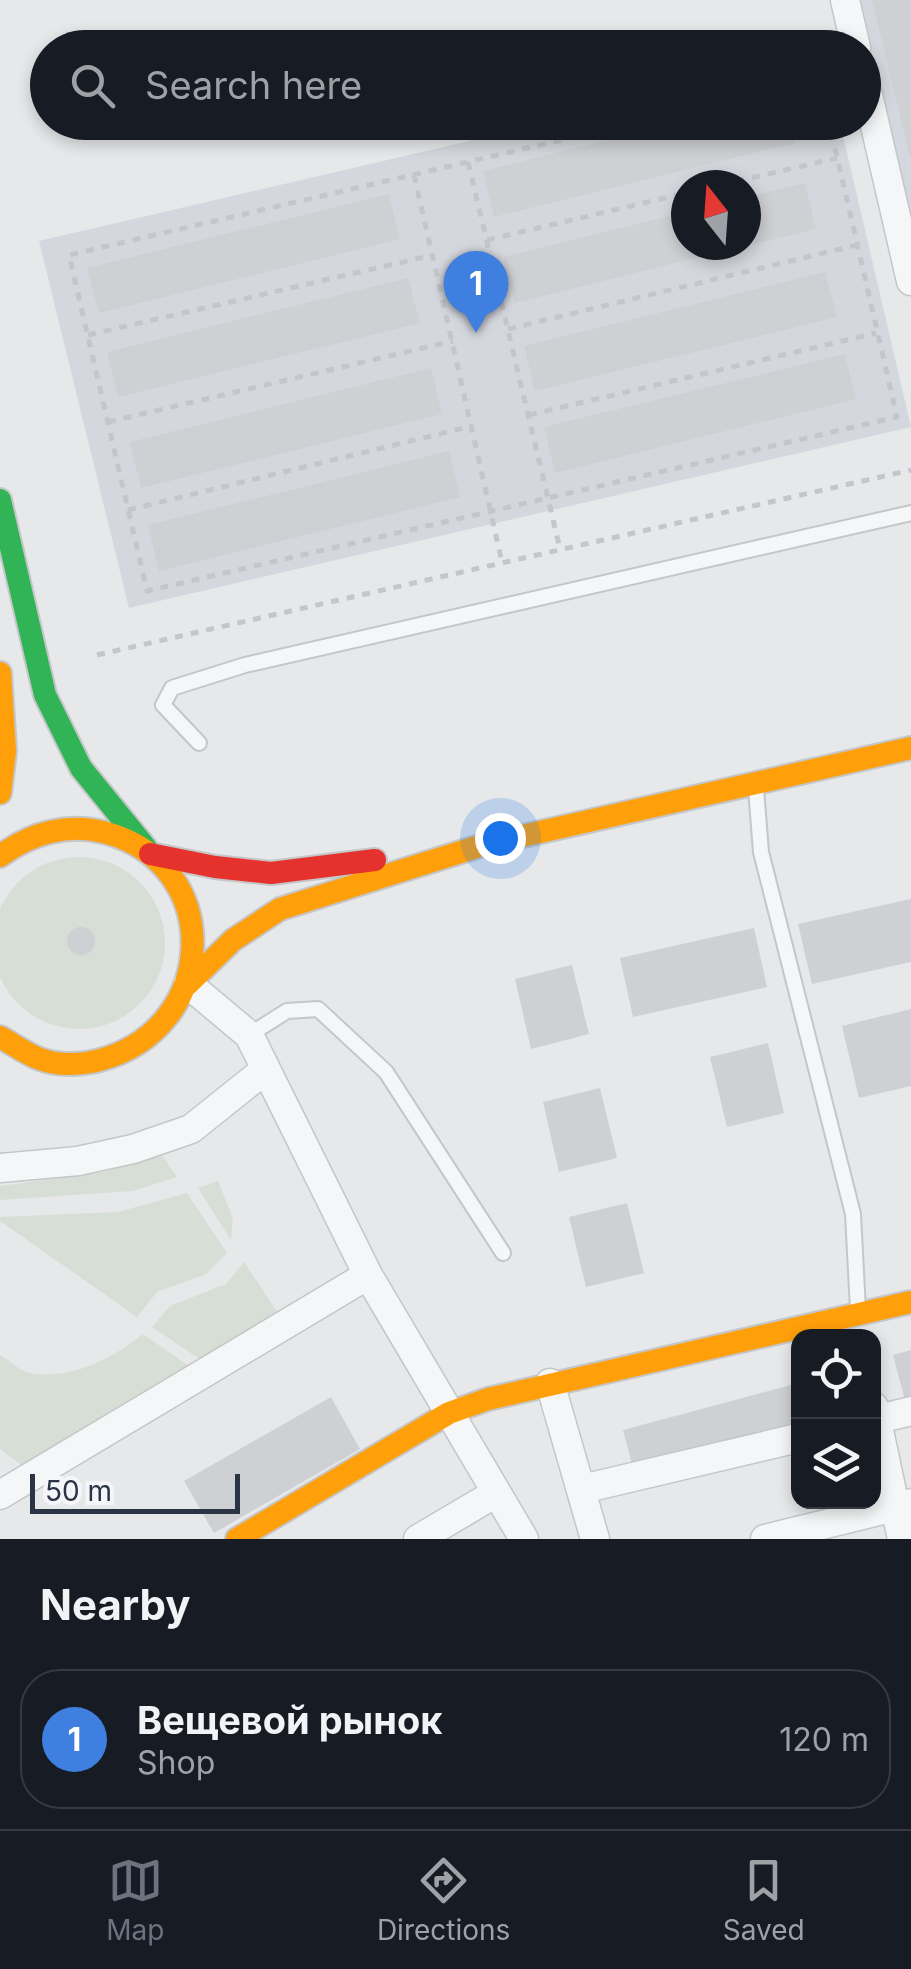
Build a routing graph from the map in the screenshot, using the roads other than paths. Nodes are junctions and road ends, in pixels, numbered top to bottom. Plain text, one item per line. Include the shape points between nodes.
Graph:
1 (845, 0) edge
2 (852, 30) edge
3 (878, 140) edge
4 (911, 281) edge
5 (0, 500) edge
6 (911, 513) edge
7 (0, 673) edge
8 (198, 743) dead end
9 (911, 748) edge
10 (756, 783) junction
11 (0, 793) edge
12 (484, 845) junction
13 (150, 854) junction
14 (0, 856) edge
15 (188, 984) junction
16 (249, 1035) junction
17 (0, 1037) edge
18 (0, 1050) edge
19 (31, 1056) junction
20 (266, 1068) junction
21 (0, 1168) edge
22 (502, 1253) dead end
23 (368, 1275) junction
24 (911, 1302) edge
25 (860, 1326) edge
26 (550, 1383) junction
27 (911, 1410) edge
28 (448, 1413) junction
29 (881, 1414) edge
30 (875, 1419) edge
31 (791, 1440) edge
32 (582, 1489) junction
33 (496, 1492) junction
34 (0, 1495) edge
35 (903, 1505) edge
36 (236, 1539) edge
37 (418, 1539) edge
38 (524, 1539) edge
39 (595, 1539) edge
40 (765, 1539) edge
41 (902, 1539) edge

1 - 2 street
3 - 4 street
5 - 13 street via 50,708 81,768
6 - 8 lane via 264,661 172,688 164,706
7 - 11 street
9 - 10 street
10 - 12 street
10 - 25 lane via 762,852 853,1214
12 - 13 street via 271,874
12 - 15 street via 280,909 233,940
13 - 14 street via 112,833 68,828 26,839
13 - 15 street via 178,885 190,914 195,944
15 - 16 street
15 - 19 street via 152,1037 115,1058 73,1065
16 - 20 street
16 - 22 lane via 287,1011 318,1009 386,1072
17 - 19 street
18 - 19 street
20 - 21 street via 191,1129 78,1161
20 - 23 street
23 - 28 street
23 - 34 street
24 - 25 street
25 - 26 street
26 - 28 street
26 - 32 street
27 - 29 street
28 - 33 street
28 - 36 street
30 - 35 street
31 - 32 street
32 - 39 street
33 - 37 street
33 - 38 street
35 - 40 street
35 - 41 street

